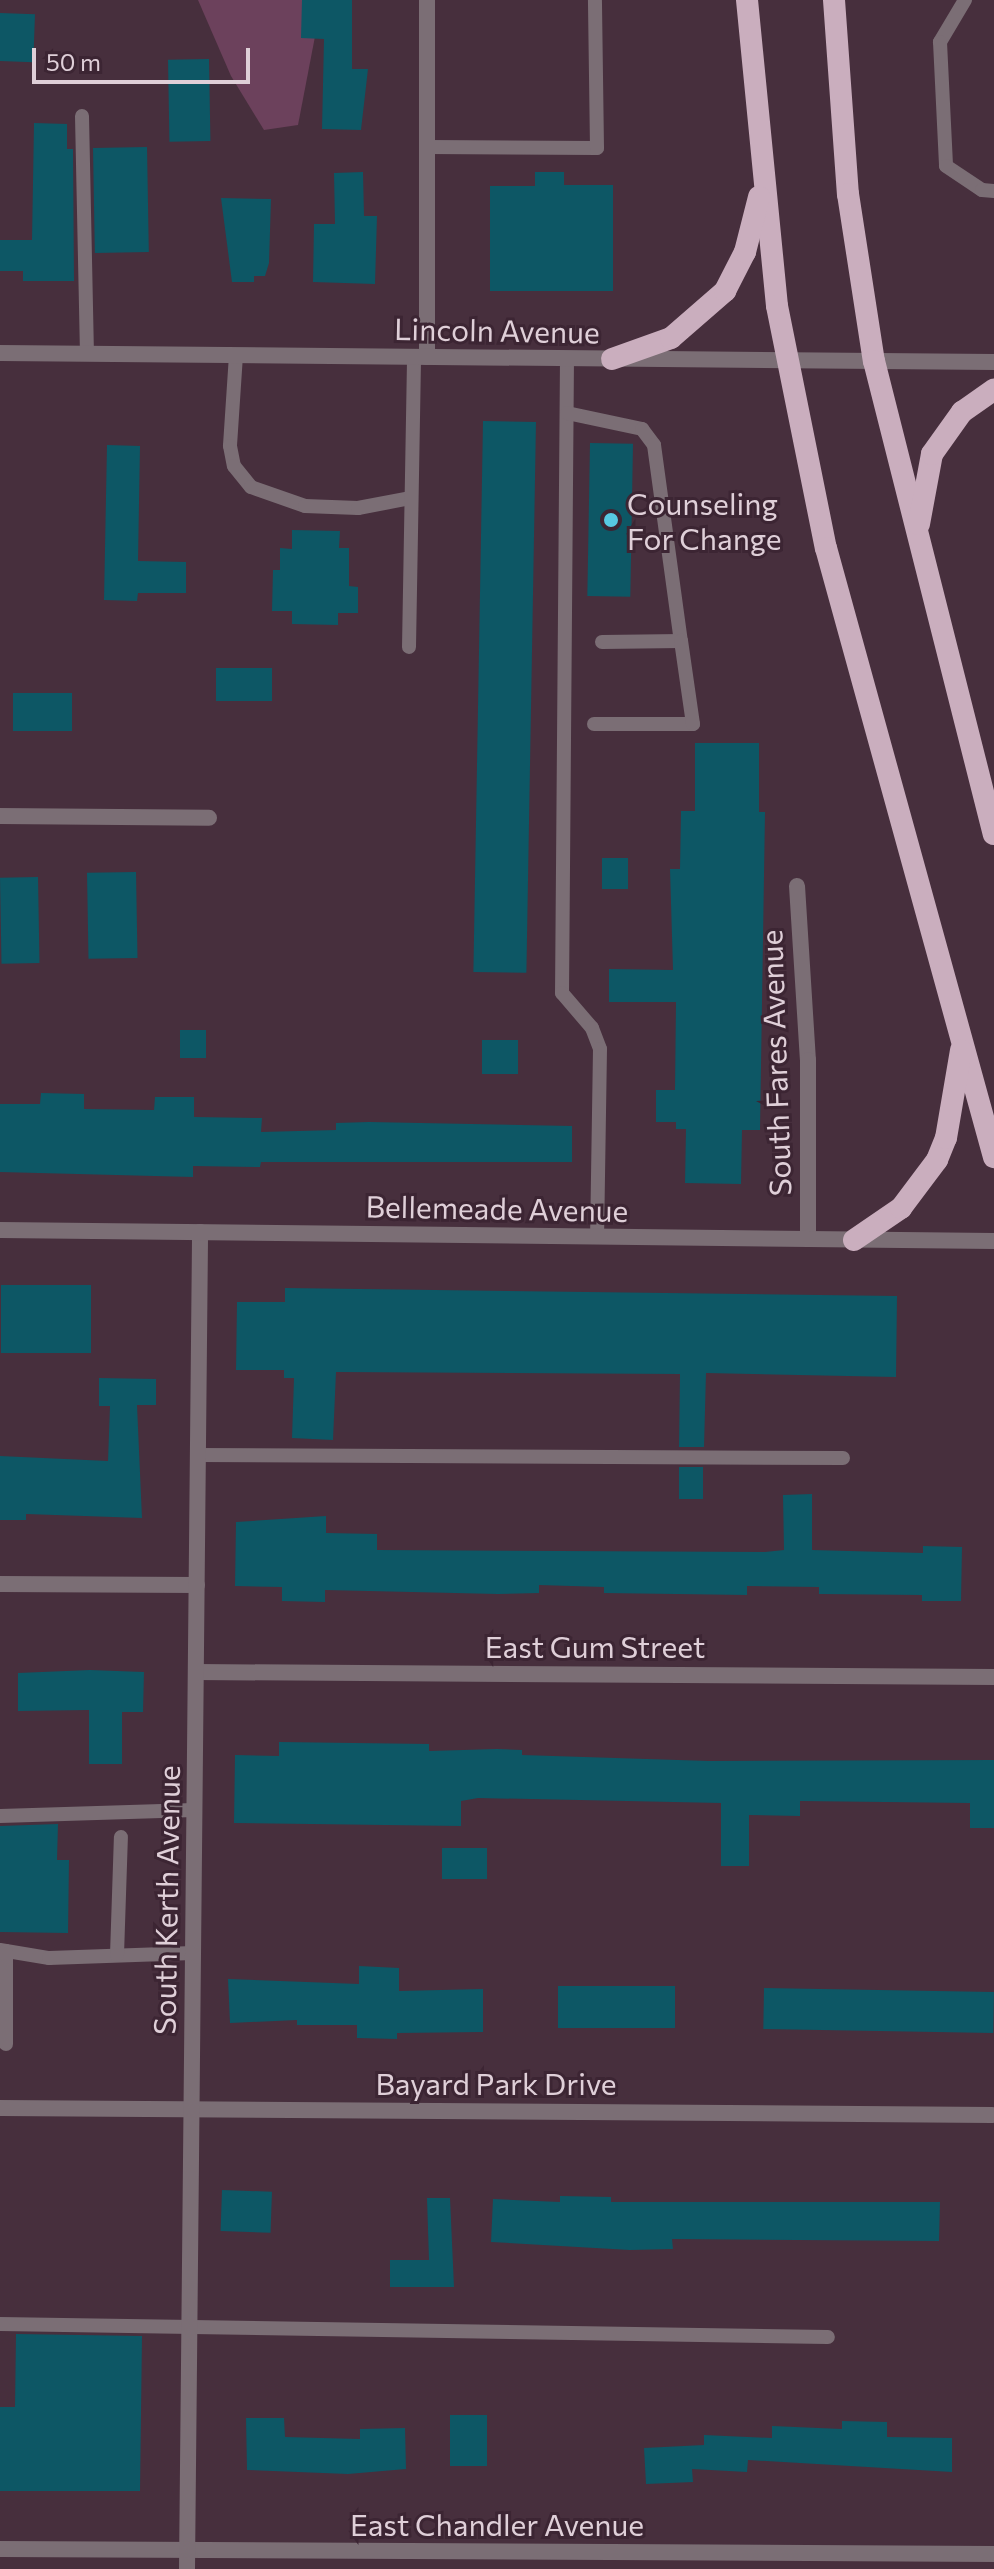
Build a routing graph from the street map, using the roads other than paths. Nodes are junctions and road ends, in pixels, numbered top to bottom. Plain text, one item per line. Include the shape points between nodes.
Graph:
1 (427, 0) edge
2 (595, 0) edge
3 (747, 0) edge
4 (834, 0) edge
5 (965, 0) edge
6 (82, 116) dead end
7 (428, 147) junction
8 (762, 189) junction
9 (994, 191) edge
10 (0, 353) edge
11 (87, 354) junction
12 (236, 355) junction
13 (421, 357) junction
14 (567, 358) junction
15 (612, 359) junction
16 (787, 360) junction
17 (874, 361) junction
18 (994, 362) edge
19 (994, 390) edge
20 (567, 413) junction
21 (411, 498) junction
22 (918, 549) junction
23 (681, 641) junction
24 (602, 642) dead end
25 (409, 647) dead end
26 (594, 724) dead end
27 (0, 816) edge
28 (209, 818) dead end
29 (994, 834) edge
30 (797, 886) dead end
31 (962, 1041) junction
32 (994, 1157) edge
33 (0, 1230) edge
34 (200, 1232) junction
35 (597, 1237) junction
36 (808, 1239) junction
37 (854, 1240) junction
38 (994, 1241) edge
39 (198, 1455) junction
40 (843, 1458) dead end
41 (0, 1584) edge
42 (197, 1585) junction
43 (196, 1672) junction
44 (994, 1677) edge
45 (194, 1810) junction
46 (0, 1816) edge
47 (121, 1837) dead end
48 (3, 1951) edge
49 (193, 1953) junction
50 (117, 1955) junction
51 (6, 2044) dead end
52 (0, 2108) edge
53 (191, 2109) junction
54 (992, 2115) dead end
55 (0, 2324) edge
56 (189, 2329) junction
57 (828, 2337) dead end
58 (0, 2549) edge
59 (187, 2550) junction
60 (994, 2554) edge
61 (187, 2569) edge

1 - 7 street
2 - 7 lane via 597,148
3 - 8 highway
4 - 17 highway via 848,194
5 - 9 lane via 940,42 946,166 982,190
6 - 11 lane
7 - 13 street
8 - 15 highway via 745,252 725,291 671,338
8 - 16 highway
10 - 11 street, Lincoln Avenue
11 - 12 street, Lincoln Avenue
12 - 13 street, Lincoln Avenue
12 - 21 lane via 230,446 234,466 251,487 305,506 358,508
13 - 14 street, Lincoln Avenue
13 - 21 lane
14 - 15 street, Lincoln Avenue
14 - 20 lane
15 - 16 street, Lincoln Avenue
16 - 17 street, Lincoln Avenue
16 - 31 highway via 826,548
17 - 18 street, Lincoln Avenue
17 - 22 highway
19 - 22 highway via 962,412 932,454 919,503
20 - 23 lane via 642,429 654,445
20 - 35 lane via 562,993 592,1028 600,1049
21 - 25 lane
22 - 29 highway
23 - 24 lane
23 - 26 lane via 693,724
27 - 28 street
30 - 36 street, South Fares Avenue via 808,1060
31 - 32 highway
31 - 37 highway via 946,1138 937,1160 901,1208
33 - 34 street, Bellemeade Avenue
34 - 35 street, Bellemeade Avenue
34 - 39 street, South Kerth Avenue
35 - 36 street, Bellemeade Avenue
36 - 37 street, Bellemeade Avenue
37 - 38 street, Bellemeade Avenue
39 - 40 lane
39 - 42 street, South Kerth Avenue
41 - 42 street
42 - 43 street, South Kerth Avenue
43 - 44 street, East Gum Street
43 - 45 street, South Kerth Avenue
45 - 46 lane
45 - 49 street, South Kerth Avenue
47 - 50 lane
48 - 50 lane via 49,1958
48 - 51 lane
49 - 50 lane
49 - 53 street, South Kerth Avenue
52 - 53 street, Bayard Park Drive
53 - 54 street, Bayard Park Drive
53 - 56 street, South Kerth Avenue
55 - 56 lane
56 - 57 lane
56 - 59 street, South Kerth Avenue
58 - 59 street, East Chandler Avenue
59 - 60 street, East Chandler Avenue
59 - 61 street, South Kerth Avenue

